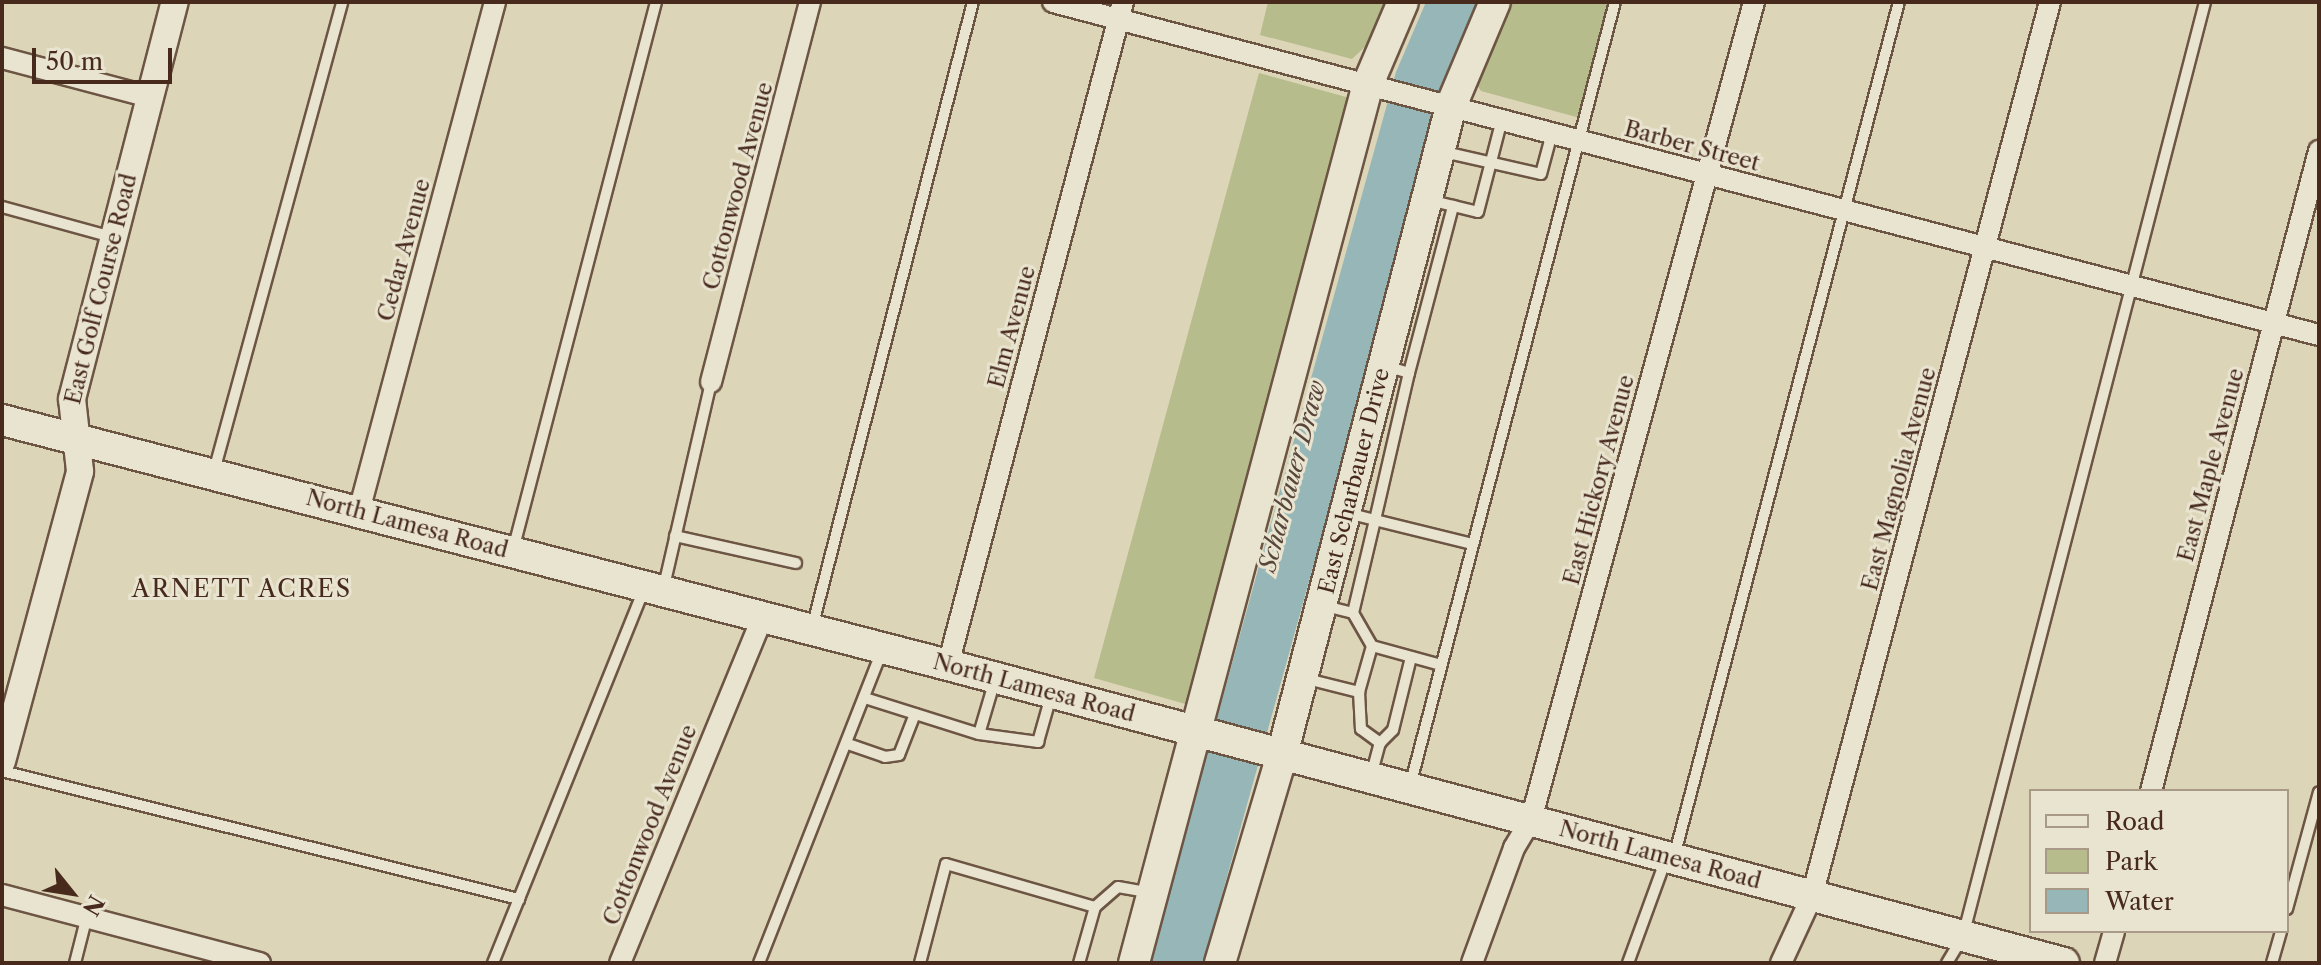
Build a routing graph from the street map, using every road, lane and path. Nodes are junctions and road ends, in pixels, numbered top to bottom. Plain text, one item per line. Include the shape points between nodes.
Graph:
1 (175, 2) edge
2 (342, 2) edge
3 (495, 2) edge
4 (656, 2) edge
5 (810, 2) edge
6 (973, 2) edge
7 (1053, 2) edge
8 (1403, 2) edge
9 (1495, 2) edge
10 (1615, 2) edge
11 (1754, 2) edge
12 (1899, 2) edge
13 (2050, 2) edge
14 (2205, 2) edge
15 (1121, 10) edge
16 (2, 58) edge
17 (1368, 84) junction
18 (150, 97) junction
19 (1451, 106) junction
20 (1502, 119) junction
21 (1552, 133) junction
22 (1579, 140) junction
23 (1439, 151) junction
24 (2319, 151) edge
25 (1491, 164) junction
26 (1708, 175) junction
27 (1440, 203) junction
28 (2, 207) edge
29 (1843, 210) junction
30 (114, 237) junction
31 (1986, 247) junction
32 (2131, 285) junction
33 (2274, 323) junction
34 (2319, 335) edge
35 (1396, 369) junction
36 (711, 382) joint
37 (2, 420) edge
38 (76, 439) junction
39 (213, 474) junction
40 (359, 511) junction
41 (1345, 513) junction
42 (1375, 520) junction
43 (675, 536) junction
44 (1472, 544) junction
45 (513, 552) junction
46 (796, 563) dead end
47 (654, 590) junction
48 (1322, 605) junction
49 (1353, 613) junction
50 (762, 618) junction
51 (812, 631) junction
52 (1372, 646) junction
53 (883, 649) junction
54 (1411, 657) junction
55 (948, 665) junction
56 (1441, 665) junction
57 (1303, 677) junction
58 (995, 678) junction
59 (1359, 692) junction
60 (1051, 693) junction
61 (868, 699) junction
62 (915, 714) junction
63 (1200, 733) junction
64 (979, 734) junction
65 (1380, 743) junction
66 (848, 744) junction
67 (1276, 754) junction
68 (2, 761) edge
69 (2, 771) edge
70 (1370, 779) junction
71 (1410, 789) junction
72 (2152, 789) edge
73 (2319, 792) edge
74 (1531, 820) junction
75 (1670, 858) junction
76 (1153, 893) junction
77 (2, 895) edge
78 (1812, 896) junction
79 (519, 899) junction
80 (2289, 902) edge
81 (1095, 907) junction
82 (87, 916) junction
83 (2113, 933) edge
84 (2280, 933) edge
85 (1963, 936) junction
86 (201, 955) edge
87 (75, 963) edge
88 (260, 963) edge
89 (493, 963) edge
90 (620, 963) edge
91 (759, 963) edge
92 (920, 963) edge
93 (1079, 963) edge
94 (1134, 963) edge
95 (1220, 963) edge
96 (1472, 963) edge
97 (1628, 963) edge
98 (1781, 963) edge
99 (1947, 963) edge
100 (2064, 963) edge
101 (2105, 963) edge
102 (2272, 963) edge

1 - 18 street, East Golf Course Road
2 - 39 lane
3 - 40 street, Cedar Avenue
4 - 45 lane
5 - 36 street, Cottonwood Avenue
6 - 51 lane
7 - 15 street, Barber Street
8 - 17 main road
9 - 19 main road, East Scharbauer Drive
10 - 22 lane
11 - 26 street, East Hickory Avenue
12 - 29 lane
13 - 31 street, East Magnolia Avenue
14 - 32 lane
15 - 17 street, Barber Street
15 - 55 street, Elm Avenue
16 - 18 street
17 - 19 street, Barber Street
17 - 63 main road
18 - 30 street, East Golf Course Road
19 - 20 street, Barber Street
19 - 23 main road, East Scharbauer Drive
20 - 21 street, Barber Street
20 - 25 lane
21 - 22 street, Barber Street
21 - 25 lane via 1541,174
22 - 26 street, Barber Street
22 - 44 lane
23 - 25 lane
23 - 27 main road, East Scharbauer Drive
24 - 33 street, East Maple Avenue
25 - 27 lane via 1478,212
26 - 29 street, Barber Street
26 - 74 street, East Hickory Avenue
27 - 35 main road, East Scharbauer Drive
28 - 30 lane
29 - 31 street, Barber Street
29 - 75 lane
30 - 38 street, East Golf Course Road via 72,399
31 - 32 street, Barber Street
31 - 78 street, East Magnolia Avenue
32 - 33 street, Barber Street
32 - 85 lane
33 - 34 street, Barber Street
33 - 72 street, East Maple Avenue
35 - 41 main road, East Scharbauer Drive
35 - 42 lane
36 - 43 lane
37 - 38 main road, North Lamesa Road
38 - 39 main road, North Lamesa Road
38 - 68 street, East Golf Course Road via 80,471
39 - 40 main road, North Lamesa Road
40 - 45 main road, North Lamesa Road
41 - 42 lane
41 - 48 main road, East Scharbauer Drive
42 - 44 lane
42 - 49 lane
43 - 46 lane
43 - 47 lane
44 - 56 lane
45 - 47 main road, North Lamesa Road
47 - 50 main road, North Lamesa Road
47 - 79 lane
48 - 49 lane
48 - 57 main road, East Scharbauer Drive
49 - 52 lane
50 - 51 main road, North Lamesa Road
50 - 90 street, Cottonwood Avenue
51 - 53 main road, North Lamesa Road
52 - 54 lane
52 - 59 lane
53 - 55 main road, North Lamesa Road
53 - 61 lane
54 - 56 lane
54 - 65 lane via 1393,730
55 - 58 main road, North Lamesa Road
56 - 71 lane
57 - 59 lane
57 - 67 main road, East Scharbauer Drive
58 - 60 main road, North Lamesa Road
58 - 64 lane
59 - 65 lane via 1361,729
60 - 63 main road, North Lamesa Road
60 - 64 lane via 1038,742
61 - 62 lane
61 - 66 lane
62 - 64 lane
62 - 66 lane via 899,755 885,757
63 - 67 main road, North Lamesa Road
63 - 76 main road
65 - 70 lane
66 - 91 lane via 816,812
67 - 70 main road, North Lamesa Road
67 - 95 main road, East Scharbauer Drive
69 - 79 lane
70 - 71 main road, North Lamesa Road
71 - 74 main road, North Lamesa Road
73 - 80 lane
74 - 75 main road, North Lamesa Road
74 - 96 street, East Hickory Avenue via 1514,848
75 - 78 main road, North Lamesa Road
75 - 97 lane
76 - 81 lane via 1118,887
76 - 94 main road
77 - 82 street
78 - 85 main road, North Lamesa Road
78 - 98 street, East Magnolia Avenue
79 - 89 lane
81 - 92 lane via 946,864
81 - 93 lane
82 - 86 street
82 - 87 lane
83 - 101 street
84 - 102 lane
85 - 99 lane
85 - 100 main road, North Lamesa Road
86 - 88 street

